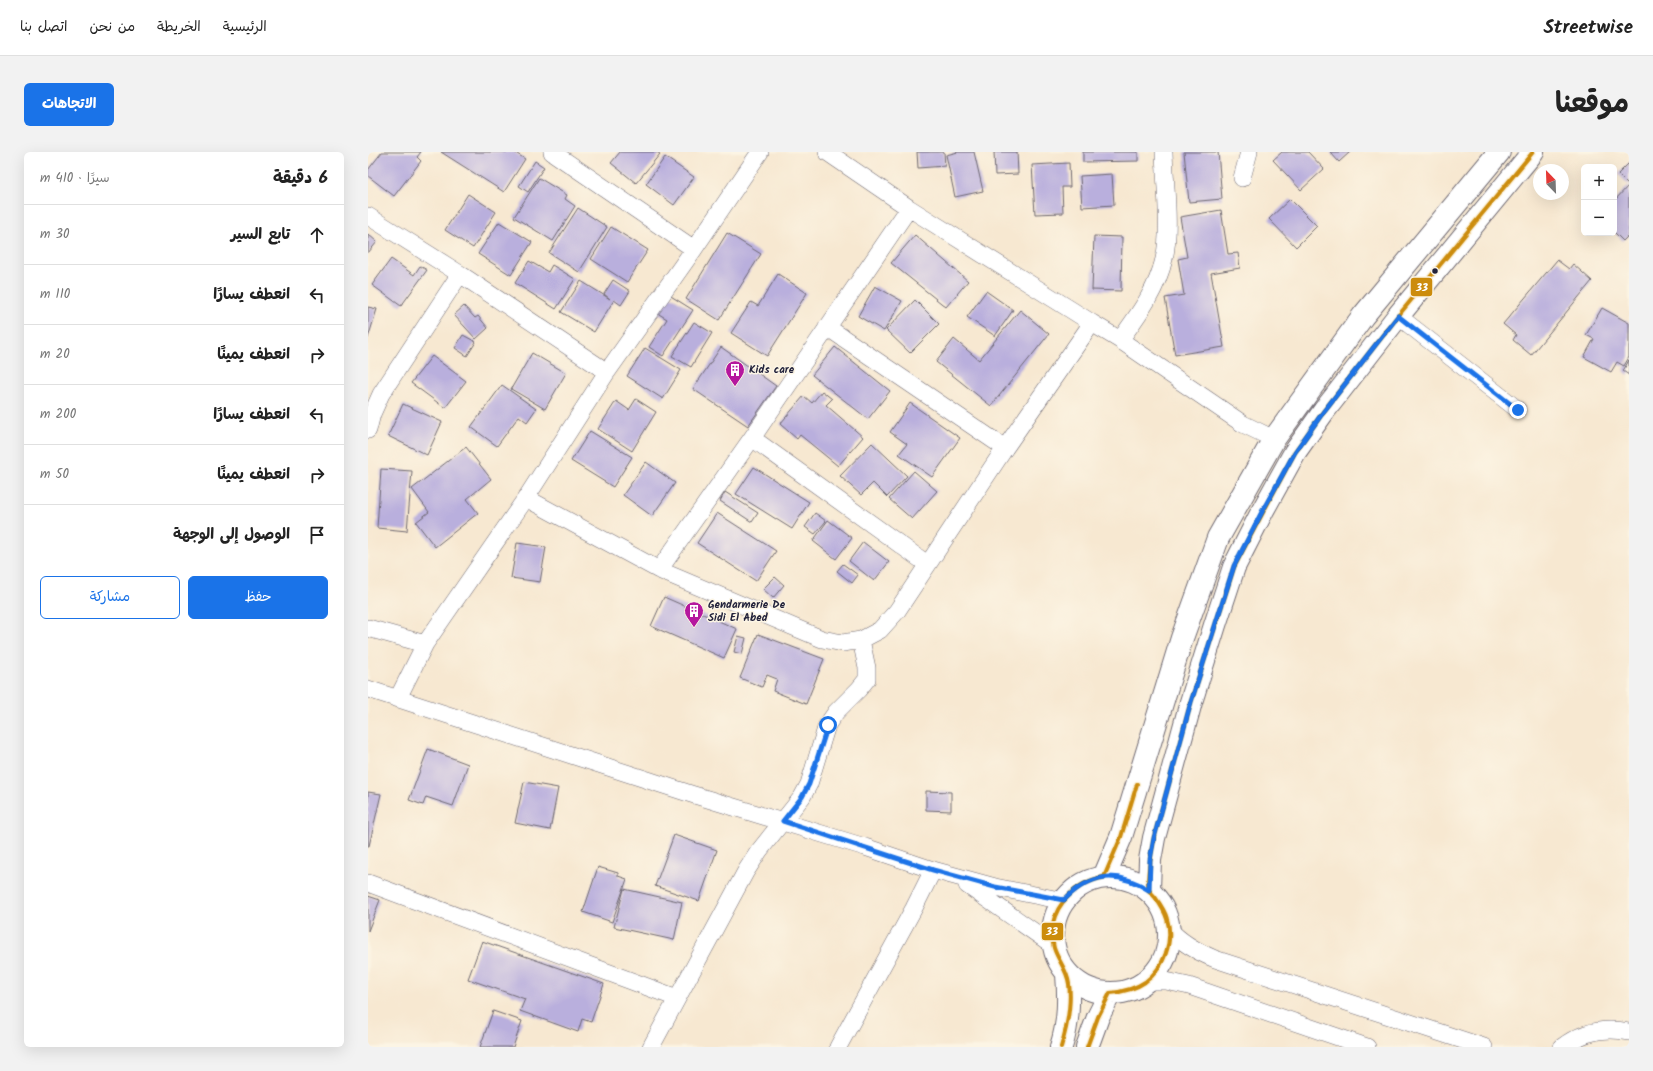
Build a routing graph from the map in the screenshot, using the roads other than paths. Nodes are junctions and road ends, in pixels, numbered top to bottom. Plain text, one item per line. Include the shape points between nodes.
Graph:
1 (552, 152) edge
2 (760, 152) edge
3 (827, 152) edge
4 (1164, 152) edge
5 (1249, 152) edge
6 (1498, 152) edge
7 (1533, 152) edge
8 (1242, 178) dead end
9 (909, 208) junction
10 (368, 216) edge
11 (694, 250) junction
12 (460, 274) junction
13 (1398, 316) junction
14 (1092, 323) junction
15 (828, 327) junction
16 (1120, 340) junction
17 (607, 372) junction
18 (1518, 410) dead end
19 (368, 430) edge
20 (752, 438) junction
21 (1274, 439) junction
22 (1005, 448) junction
23 (526, 498) junction
24 (927, 564) junction
25 (659, 570) junction
26 (368, 628) edge
27 (861, 640) junction
28 (425, 644) junction
29 (368, 689) edge
30 (398, 698) junction
31 (783, 821) junction
32 (933, 870) junction
33 (954, 876) junction
34 (1104, 877) junction
35 (368, 883) edge
36 (1149, 890) junction
37 (1064, 900) junction
38 (1168, 928) junction
39 (1053, 945) junction
40 (1067, 974) junction
41 (1146, 981) junction
42 (1110, 993) junction
43 (677, 998) junction
44 (1629, 1032) edge
45 (651, 1047) edge
46 (838, 1047) edge
47 (1061, 1047) edge
48 (1086, 1047) edge
49 (1367, 1047) edge
50 (1484, 1047) edge
51 (1562, 1047) edge

1 - 11 street
2 - 11 street
3 - 9 street
4 - 16 street via 1167,230 1164,259 1144,306
5 - 8 street
6 - 21 main road via 1363,316
7 - 13 main road
9 - 14 street
9 - 15 street
10 - 12 street
11 - 17 street
12 - 17 street
12 - 19 street via 381,394
13 - 18 street
13 - 36 main road via 1295,452 1234,566 1193,695 1154,838
14 - 16 street
14 - 22 street
15 - 20 street
15 - 22 street
16 - 21 street via 1244,424
17 - 23 street
20 - 24 street
20 - 25 street
21 - 34 main road via 1218,538 1182,638 1121,837
22 - 24 street
23 - 25 street
23 - 28 street
24 - 27 street via 897,611 880,630
25 - 27 street via 822,640 843,644
26 - 28 street
27 - 31 street via 867,668 866,679 836,712 828,725 809,784
28 - 30 street
29 - 30 street
30 - 31 street via 691,794
31 - 32 street
31 - 43 street via 746,870
32 - 33 street
32 - 46 street
33 - 37 street via 995,887
33 - 39 street
34 - 36 main road via 1120,877
34 - 37 main road via 1089,881 1075,889
35 - 43 street
36 - 38 main road via 1160,903
37 - 39 main road via 1056,914
38 - 41 main road via 1166,953 1158,968
38 - 50 street via 1177,939 1215,959
39 - 40 main road via 1058,960
40 - 42 main road via 1094,991
40 - 47 main road via 1069,1011
41 - 42 main road via 1123,992
41 - 49 street via 1166,981 1189,986
42 - 48 main road
43 - 45 street
44 - 51 street via 1593,1031

